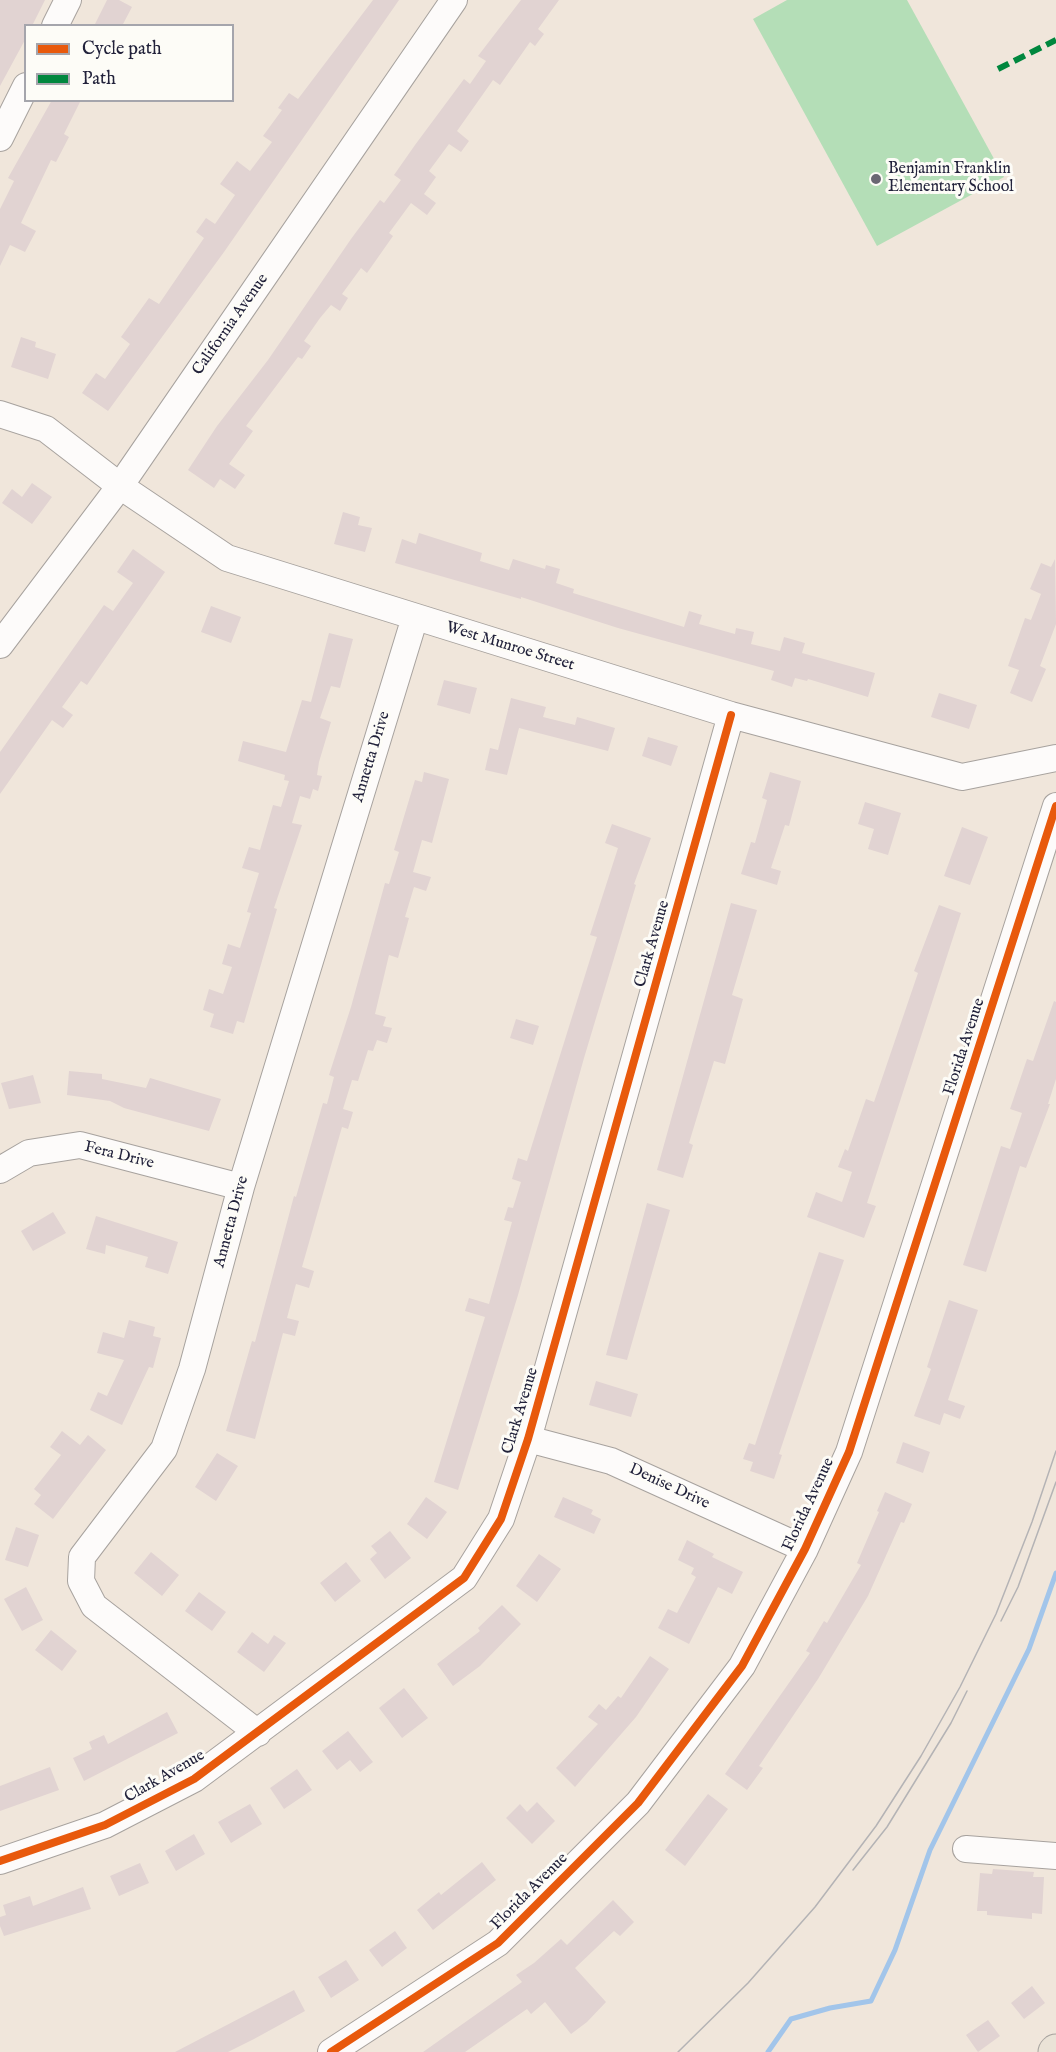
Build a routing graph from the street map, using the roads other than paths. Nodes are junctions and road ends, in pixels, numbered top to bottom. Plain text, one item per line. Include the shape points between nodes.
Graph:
1 (68, 0) edge
2 (454, 0) edge
3 (56, 24) edge
4 (24, 90) edge
5 (0, 138) edge
6 (0, 414) edge
7 (120, 486) junction
8 (415, 617) junction
9 (0, 645) edge
10 (731, 715) junction
11 (1056, 758) edge
12 (1056, 806) edge
13 (0, 1170) edge
14 (241, 1187) junction
15 (528, 1439) junction
16 (805, 1549) junction
17 (258, 1732) junction
18 (966, 1849) dead end
19 (1056, 1856) edge
20 (0, 1861) edge
21 (331, 2052) edge

1 - 3 street
2 - 7 street, California Avenue
4 - 5 street
6 - 7 street, West Munroe Street via 45,429
7 - 8 street, West Munroe Street via 227,558
7 - 9 street, California Avenue
8 - 10 street, West Munroe Street
8 - 14 street, Annetta Drive
10 - 11 street, West Munroe Street via 963,777
10 - 15 street, Clark Avenue
12 - 16 street, Florida Avenue via 849,1452
13 - 14 street, Fera Drive via 29,1153 80,1145
14 - 17 street, Annetta Drive via 192,1369 164,1449 82,1557 81,1581 94,1606
15 - 16 street, Denise Drive via 611,1461
15 - 17 street, Clark Avenue via 501,1520 464,1578
16 - 21 street, Florida Avenue via 742,1666 638,1803 498,1943
17 - 20 street, Clark Avenue via 195,1779 105,1825
18 - 19 street

